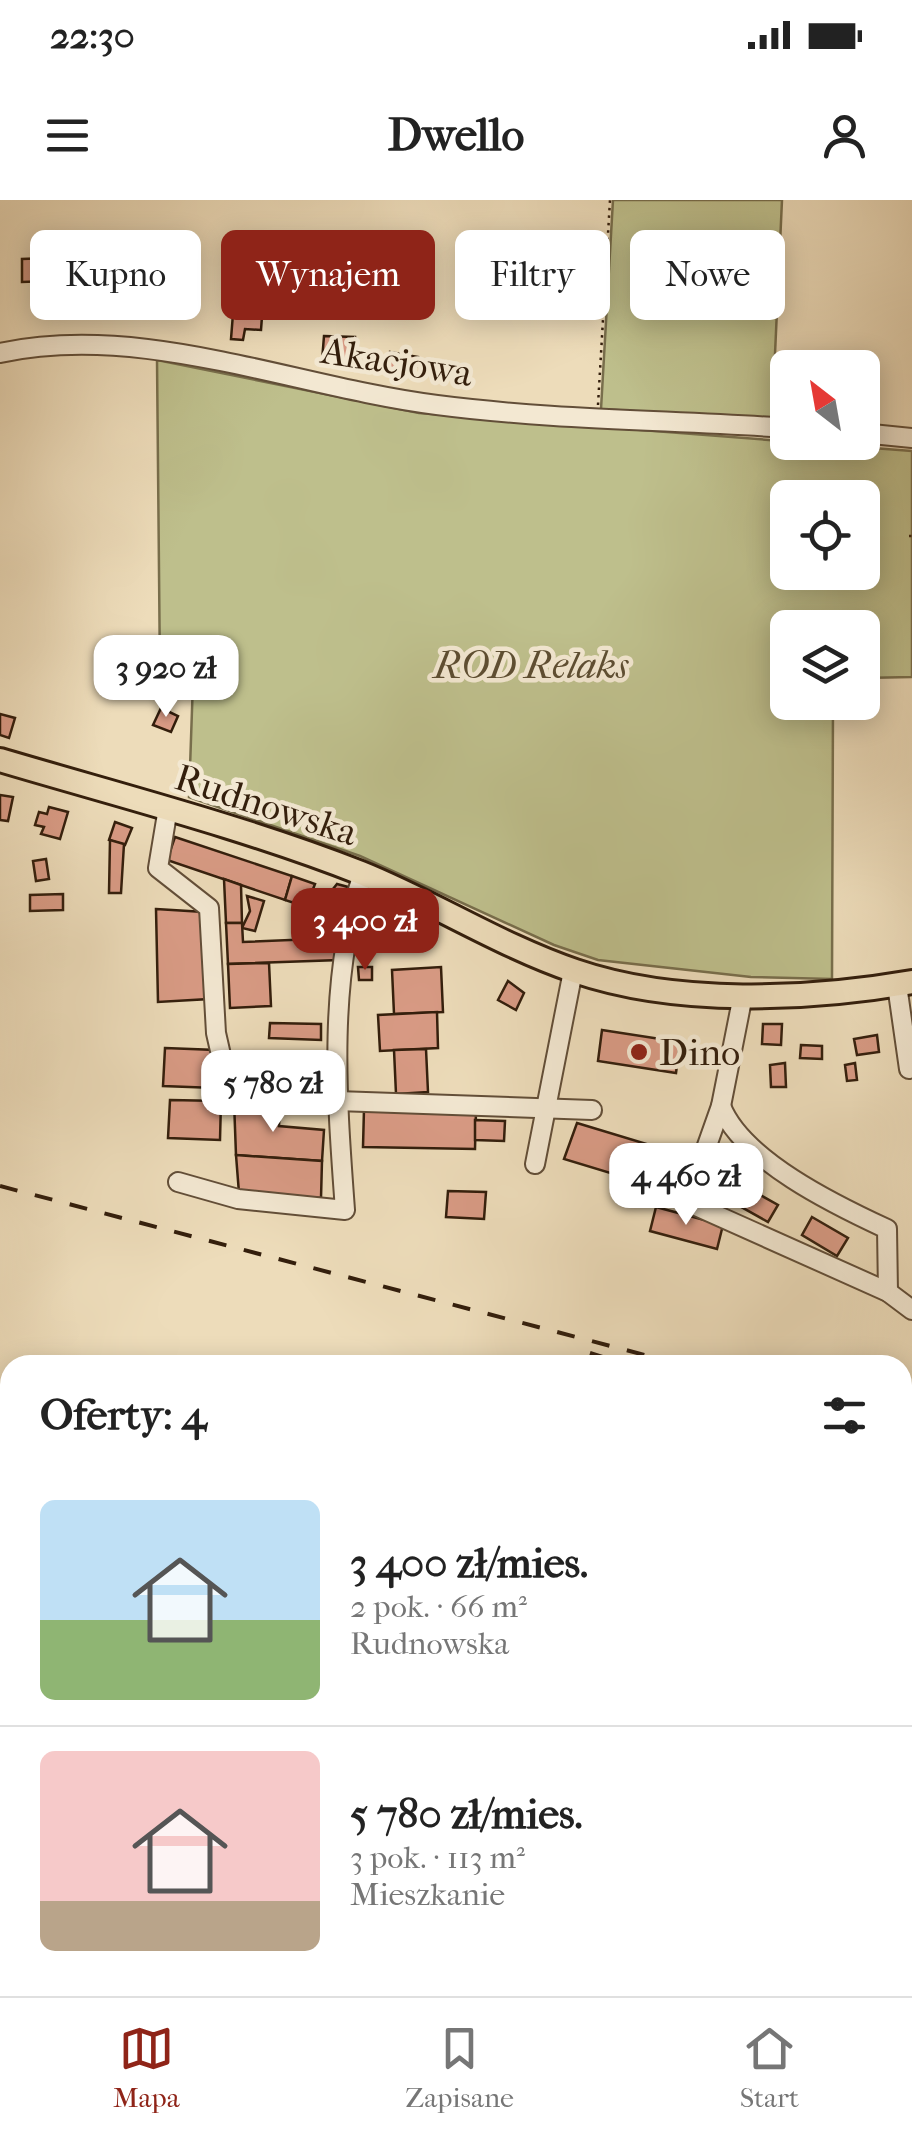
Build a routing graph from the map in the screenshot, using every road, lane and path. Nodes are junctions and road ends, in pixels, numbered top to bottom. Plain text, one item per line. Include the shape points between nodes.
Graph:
1 (610, 200) edge
2 (0, 353) edge
3 (597, 416) junction
4 (770, 427) edge
5 (880, 435) edge
6 (912, 438) edge
7 (0, 760) edge
8 (168, 808) junction
9 (363, 874) junction
10 (574, 970) junction
11 (905, 984) edge
12 (742, 995) junction
13 (908, 1070) dead end
14 (337, 1100) junction
15 (548, 1106) junction
16 (720, 1106) junction
17 (592, 1110) dead end
18 (535, 1164) dead end
19 (178, 1182) dead end
20 (888, 1292) junction
21 (912, 1310) edge

1 - 3 path
2 - 3 street, Akacjowa via 92,342 133,346 404,400
3 - 4 street, Akacjowa
5 - 6 street
7 - 8 main road, Rudnowska
8 - 9 main road, Rudnowska
8 - 14 street via 158,868 209,908 216,1033 228,1086
9 - 10 main road, Rudnowska
9 - 14 street via 350,911
10 - 12 main road, Rudnowska via 624,983
10 - 15 street
11 - 12 main road, Rudnowska via 801,997
11 - 13 street
12 - 16 street
14 - 15 street
14 - 19 street via 345,1210 238,1199
15 - 17 street
15 - 18 street
16 - 20 street via 731,1132 828,1201 887,1229
16 - 20 street via 687,1202
20 - 21 street

